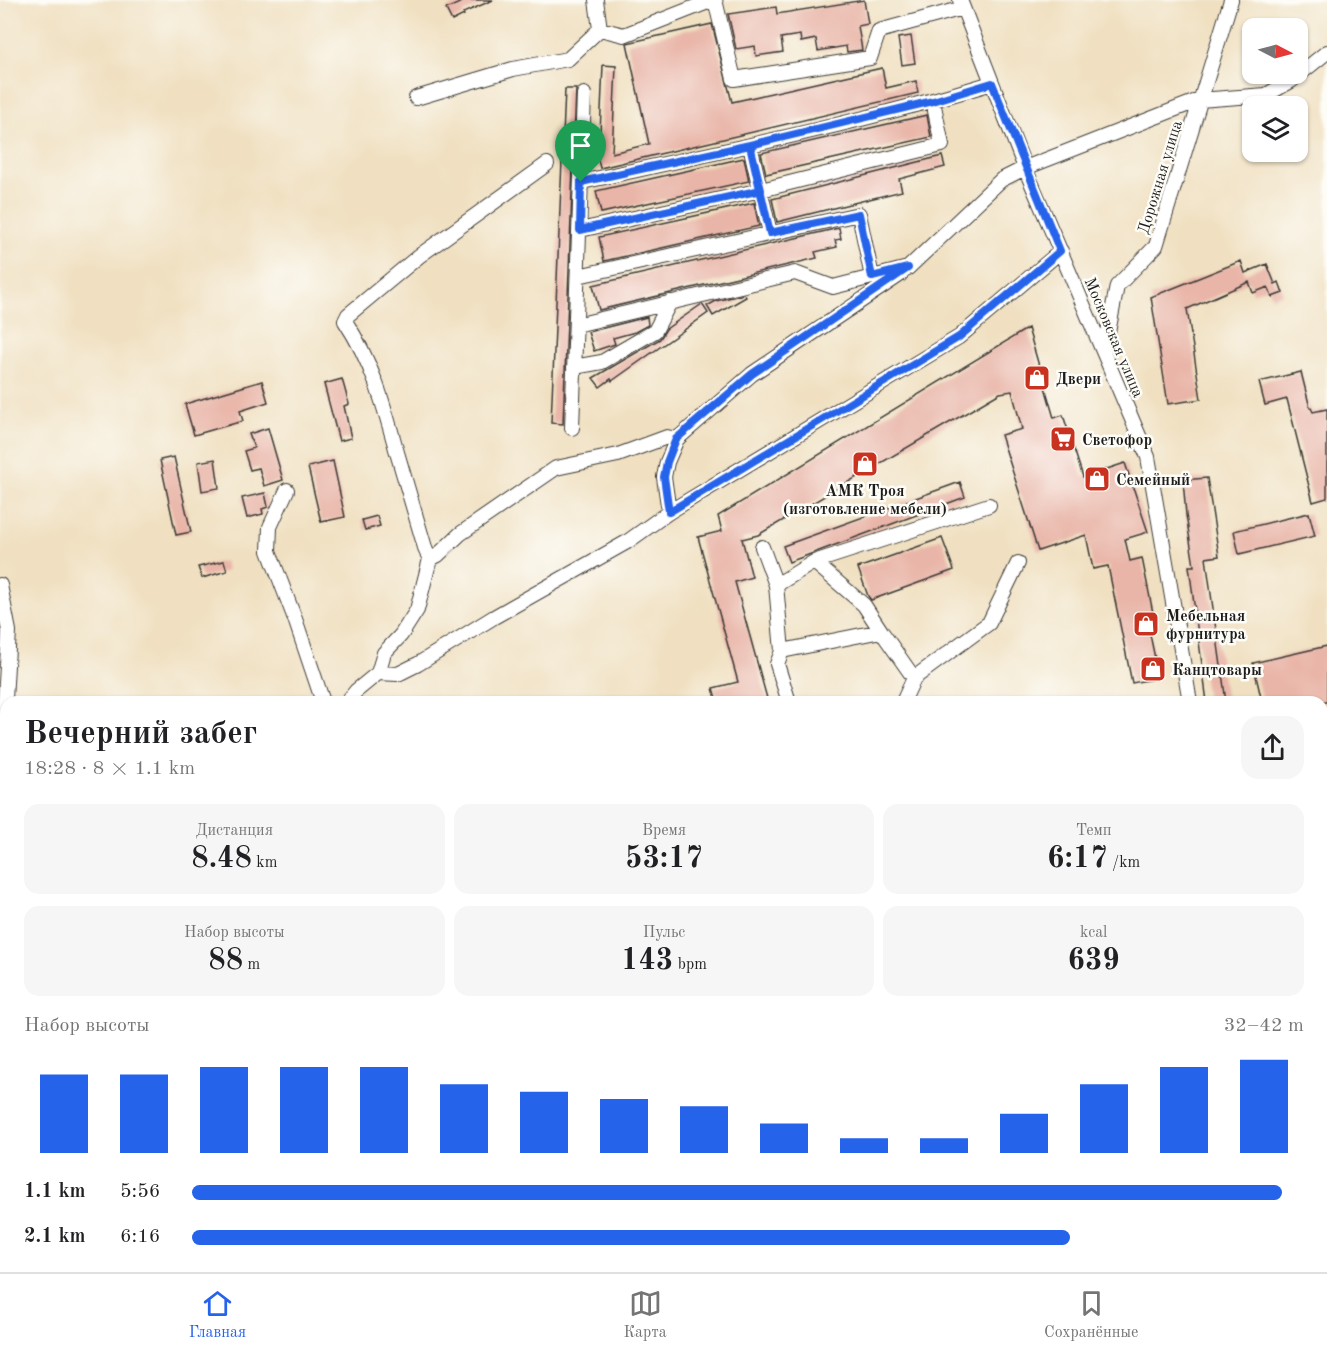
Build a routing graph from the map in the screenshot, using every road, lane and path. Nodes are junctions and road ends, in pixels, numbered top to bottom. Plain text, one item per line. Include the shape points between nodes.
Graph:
1 (596, 0) edge
2 (714, 0) edge
3 (1231, 0) edge
4 (962, 4) edge
5 (600, 29) junction
6 (1327, 52) edge
7 (992, 83) junction
8 (584, 94) dead end
9 (416, 98) dead end
10 (1199, 100) junction
11 (933, 101) junction
12 (750, 145) junction
13 (547, 164) dead end
14 (1025, 168) junction
15 (581, 182) junction
16 (761, 190) junction
17 (580, 230) junction
18 (770, 233) junction
19 (1060, 251) junction
20 (908, 268) junction
21 (578, 276) junction
22 (872, 277) junction
23 (670, 302) junction
24 (576, 325) junction
25 (1104, 353) junction
26 (574, 367) junction
27 (572, 428) dead end
28 (676, 439) junction
29 (287, 490) dead end
30 (989, 505) dead end
31 (669, 512) junction
32 (762, 547) dead end
33 (430, 559) junction
34 (814, 562) junction
35 (1018, 563) dead end
36 (0, 585) edge
37 (776, 585) junction
38 (881, 630) junction
39 (782, 651) junction
40 (378, 673) junction
41 (914, 678) junction
42 (5, 696) edge
43 (320, 696) edge
44 (352, 696) edge
45 (787, 696) edge
46 (906, 696) edge
47 (1189, 696) edge

1 - 5 street
2 - 4 street via 734,79 870,58 879,31
2 - 5 street via 624,35
3 - 10 street, Дорожная улица
4 - 7 street, Московская улица
5 - 9 street via 568,59 513,69
6 - 10 street via 1266,95
7 - 11 street
7 - 14 street, Московская улица
8 - 15 street
10 - 14 street
10 - 25 street, Дорожная улица via 1156,246 1117,286
11 - 12 street
11 - 16 street via 942,145
12 - 15 street
12 - 16 street
13 - 33 street via 419,256 345,321 362,347 378,386
14 - 19 street, Московская улица
14 - 20 street via 1001,180
15 - 17 street
16 - 17 street
16 - 18 street
17 - 21 street
18 - 21 street
18 - 22 street via 859,214
19 - 25 street, Московская улица
19 - 31 street via 959,337
20 - 22 street
20 - 28 street via 752,374
21 - 24 street
22 - 23 street via 833,287 795,273
23 - 24 street
23 - 26 street via 655,331 602,362
24 - 26 street
25 - 47 street, Московская улица via 1148,456
26 - 27 street
28 - 31 street via 664,477
28 - 33 street via 667,437 618,455 556,468
29 - 43 street via 270,527 269,551
30 - 34 street
31 - 40 street via 627,542 418,664 398,674
32 - 37 street
33 - 40 street via 417,610 384,653
34 - 37 street
34 - 38 street via 864,605
35 - 41 street via 989,623
36 - 42 street via 9,631
37 - 39 street
38 - 39 street
38 - 41 street
39 - 45 street via 777,664
40 - 44 street
41 - 46 street

